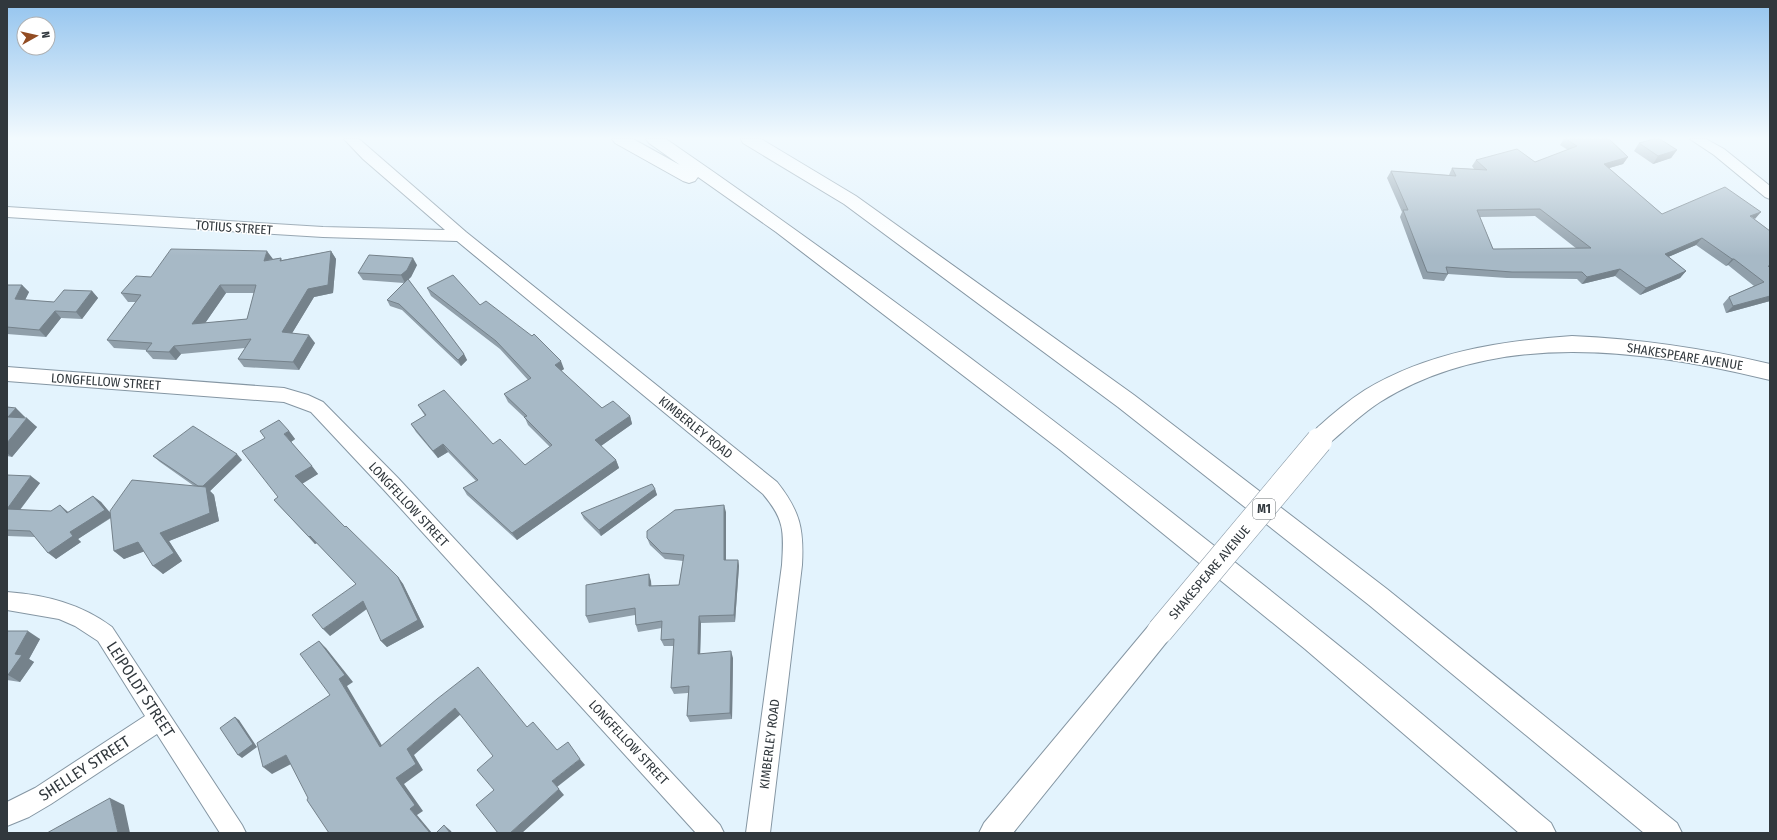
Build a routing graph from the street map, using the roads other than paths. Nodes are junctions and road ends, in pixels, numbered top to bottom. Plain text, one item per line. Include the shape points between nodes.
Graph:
1 (394, 178) edge
2 (692, 178) edge
3 (711, 178) edge
4 (814, 178) edge
5 (824, 178) edge
6 (1751, 178) edge
7 (1770, 194) edge
8 (850, 200) junction
9 (7, 212) edge
10 (783, 228) junction
11 (461, 236) junction
12 (1770, 372) edge
13 (7, 374) edge
14 (7, 601) edge
15 (160, 719) junction
16 (7, 814) edge
17 (234, 833) edge
18 (712, 833) edge
19 (758, 833) edge
20 (994, 833) edge
21 (1541, 833) edge
22 (1667, 833) edge

1 - 11 street, KIMBERLEY ROAD
2 - 10 main road
3 - 10 main road
4 - 8 main road, M1
5 - 8 main road
6 - 7 street
8 - 22 main road, M1 via 1126,401 1378,597
9 - 11 street, TOTIUS STREET via 323,232
10 - 21 main road via 1073,448 1314,641
11 - 19 street, KIMBERLEY ROAD via 770,488 785,505 791,520 794,540 792,565
12 - 20 main road, SHAKESPEARE AVENUE, bridge via 1700,356 1636,348 1565,344 1506,350 1448,362 1396,384 1359,405 1325,434
13 - 18 street, LONGFELLOW STREET via 269,394 302,400 317,407
14 - 15 street, LEIPOLDT STREET via 47,605 91,623 105,634
15 - 16 street, SHELLEY STREET via 43,796
15 - 17 street, LEIPOLDT STREET

